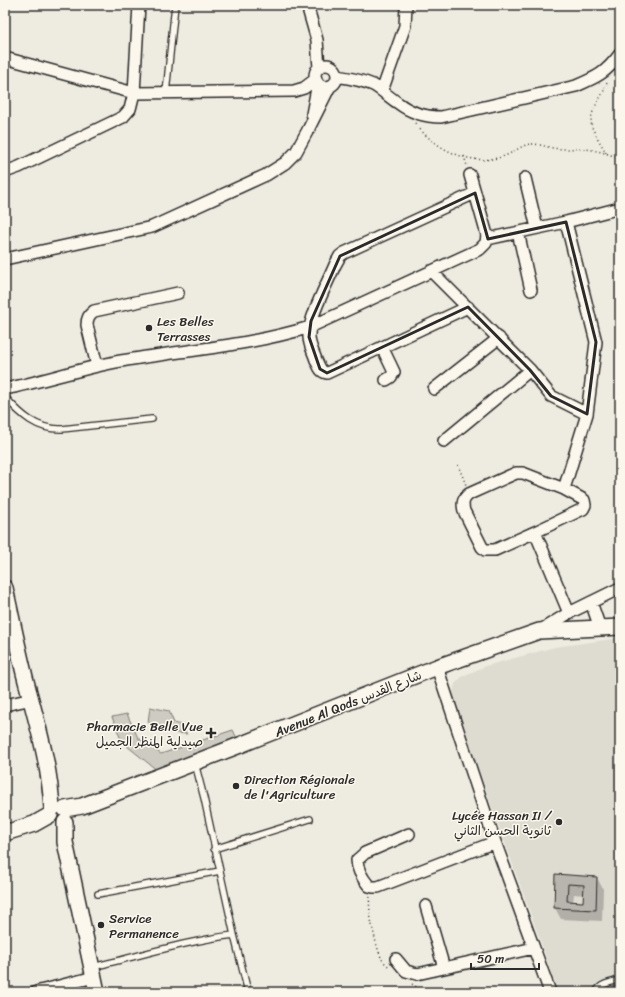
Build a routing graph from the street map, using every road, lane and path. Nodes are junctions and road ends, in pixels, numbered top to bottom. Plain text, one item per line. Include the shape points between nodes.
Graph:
1 (139, 5) edge
2 (175, 5) edge
3 (308, 5) edge
4 (406, 5) edge
5 (317, 40) junction
6 (620, 54) edge
7 (5, 58) edge
8 (331, 66) junction
9 (319, 68) junction
10 (609, 68) junction
11 (337, 76) junction
12 (317, 81) junction
13 (330, 86) junction
14 (382, 90) junction
15 (134, 93) junction
16 (166, 93) junction
17 (408, 109) junction
18 (308, 130) junction
19 (606, 153) junction
20 (620, 158) edge
21 (5, 172) edge
22 (470, 176) dead end
23 (525, 178) dead end
24 (475, 193) junction
25 (620, 208) edge
26 (566, 222) junction
27 (537, 228) junction
28 (518, 232) junction
29 (487, 239) junction
30 (5, 259) edge
31 (431, 271) junction
32 (530, 290) dead end
33 (178, 293) dead end
34 (468, 307) junction
35 (310, 327) junction
36 (499, 338) junction
37 (382, 347) junction
38 (97, 366) junction
39 (530, 370) junction
40 (386, 380) dead end
41 (5, 389) edge
42 (434, 389) dead end
43 (5, 397) edge
44 (587, 414) junction
45 (152, 419) dead end
46 (444, 441) dead end
47 (458, 465) dead end
48 (564, 488) junction
49 (469, 494) junction
50 (535, 532) junction
51 (620, 588) edge
52 (6, 598) edge
53 (591, 602) junction
54 (569, 613) junction
55 (620, 627) edge
56 (600, 628) junction
57 (539, 631) junction
58 (437, 667) junction
59 (32, 699) junction
60 (5, 705) edge
61 (194, 763) junction
62 (59, 816) junction
63 (310, 819) dead end
64 (5, 834) edge
65 (409, 834) dead end
66 (495, 842) junction
67 (214, 849) junction
68 (220, 871) junction
69 (373, 887) junction
70 (98, 894) dead end
71 (426, 906) dead end
72 (234, 935) junction
73 (534, 948) junction
74 (396, 959) dead end
75 (444, 968) junction
76 (392, 970) dead end
77 (93, 972) junction
78 (620, 980) edge
79 (411, 983) dead end
80 (36, 992) edge
81 (97, 992) edge
82 (248, 992) edge
83 (424, 992) edge
84 (550, 992) edge
85 (596, 992) edge

1 - 15 street
2 - 16 lane
3 - 5 street
4 - 14 street via 405,26
5 - 8 street
5 - 9 street
6 - 10 street
7 - 15 street
8 - 9 street
8 - 11 street via 337,72
9 - 12 street via 316,71
10 - 17 street via 594,79 576,86 441,117 430,117
10 - 19 path via 606,85 595,107 592,120 592,127
11 - 13 street via 334,84
11 - 14 street via 372,84
12 - 13 street via 322,86
12 - 16 street via 294,91
12 - 18 street
13 - 18 street
14 - 17 street
15 - 16 street
15 - 21 street via 130,109 123,117
17 - 19 path via 421,131 430,140 440,147 464,156 484,160 495,159 531,144
18 - 30 street via 296,152 286,163 266,175 152,227
19 - 20 path
22 - 24 street
23 - 27 street
24 - 29 street
24 - 35 street via 340,256
25 - 26 street
26 - 27 street
26 - 44 street via 596,342
27 - 28 street
28 - 29 street
28 - 32 street
29 - 31 street via 484,246
31 - 34 street
31 - 35 street
33 - 38 street via 94,311 87,319 87,325
34 - 36 street
34 - 37 street
35 - 37 street via 310,342 324,373 330,373
35 - 38 street via 285,335 242,343
36 - 39 street
36 - 42 street
37 - 40 street via 394,372 392,378
38 - 41 street
39 - 44 street via 551,396
39 - 46 street
43 - 45 lane via 32,422 51,429
44 - 48 street
47 - 49 path
48 - 49 street via 534,476 516,473
48 - 50 street via 584,500 583,509
49 - 50 street via 464,499 463,507 485,550 495,550
50 - 54 street
51 - 53 street
52 - 59 street
53 - 54 street
53 - 56 street
54 - 57 street
55 - 56 street, Avenue Al Qods شارع القدس
56 - 57 street, Avenue Al Qods شارع القدس
57 - 58 street, Avenue Al Qods شارع القدس
58 - 61 street, Avenue Al Qods شارع القدس
58 - 66 street
59 - 60 street
59 - 62 street
61 - 62 street, Avenue Al Qods شارع القدس
61 - 67 lane
62 - 64 street, Avenue Al Qods شارع القدس
62 - 77 street
63 - 67 lane
65 - 69 street via 365,853 357,860 364,880 368,886
66 - 69 street
66 - 73 street
67 - 68 lane
68 - 70 lane
68 - 72 lane
69 - 76 path via 369,906 378,951 382,961
71 - 75 street
72 - 77 lane via 201,940
72 - 82 lane
73 - 75 street
73 - 84 street
74 - 75 street via 412,974
77 - 80 street
77 - 81 street
78 - 85 lane via 606,984
79 - 83 path

